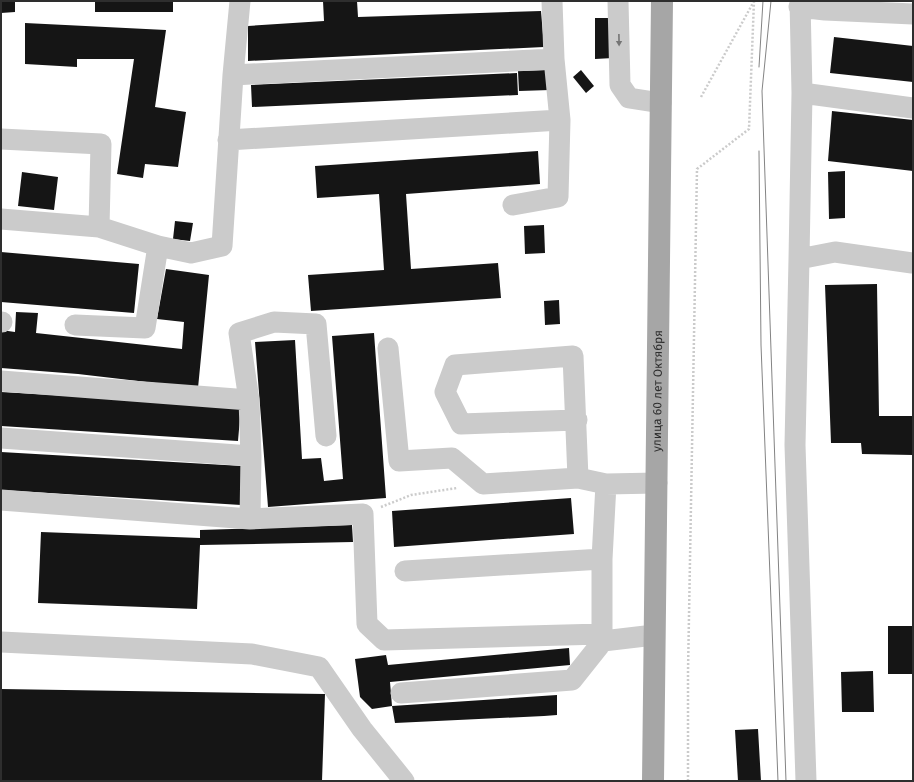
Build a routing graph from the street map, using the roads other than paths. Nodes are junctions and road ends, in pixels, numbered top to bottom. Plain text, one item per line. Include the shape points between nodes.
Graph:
1 (240, 1) edge
2 (552, 1) edge
3 (618, 1) edge
4 (662, 1) edge
5 (800, 4) edge
6 (913, 14) edge
7 (554, 59) junction
8 (233, 75) junction
9 (802, 93) junction
10 (661, 103) junction
11 (913, 108) edge
12 (560, 120) junction
13 (1, 139) edge
14 (228, 140) junction
15 (513, 204) dead end
16 (1, 219) edge
17 (99, 227) junction
18 (158, 246) junction
19 (799, 259) junction
20 (912, 263) edge
21 (75, 325) dead end
22 (388, 348) dead end
23 (1, 381) edge
24 (250, 400) junction
25 (577, 420) junction
26 (326, 436) dead end
27 (1, 438) edge
28 (252, 456) junction
29 (578, 478) junction
30 (657, 483) junction
31 (606, 484) junction
32 (1, 500) edge
33 (250, 519) junction
34 (602, 559) junction
35 (405, 571) dead end
36 (654, 635) junction
37 (602, 637) junction
38 (1, 642) edge
39 (401, 693) dead end
40 (404, 781) edge
41 (653, 781) edge
42 (806, 781) edge

1 - 8 lane
2 - 7 lane
3 -> 10 lane via 620,85 629,98
4 - 10 main road, улица 60 лет Октября
5 - 6 lane via 825,10
5 - 9 lane
7 - 8 lane
7 - 12 lane
8 - 14 lane
9 - 11 lane
9 - 19 lane
10 - 30 main road, улица 60 лет Октября
12 - 14 lane
12 - 15 lane via 558,196
13 - 17 lane via 101,144
14 - 18 lane via 222,246 191,253
16 - 17 lane
17 - 18 lane
18 - 21 lane via 145,328
19 - 20 lane via 835,252
19 - 42 lane via 795,446
22 - 29 lane via 399,461 452,458 483,484
23 - 24 lane
24 - 26 lane via 239,333 274,322 316,324
24 - 28 lane
25 - 25 lane via 574,356 455,365 445,392 461,424
25 - 29 lane
27 - 28 lane
28 - 33 lane
29 - 31 lane
30 - 31 lane
30 - 36 main road, улица 60 лет Октября
31 - 34 lane
32 - 33 lane
33 - 37 lane via 364,514 367,624 384,640
34 - 35 lane
34 - 37 lane
36 - 37 lane
36 - 41 main road, улица 60 лет Октября
37 - 39 lane via 572,680
38 - 40 lane via 252,654 319,667 362,729

